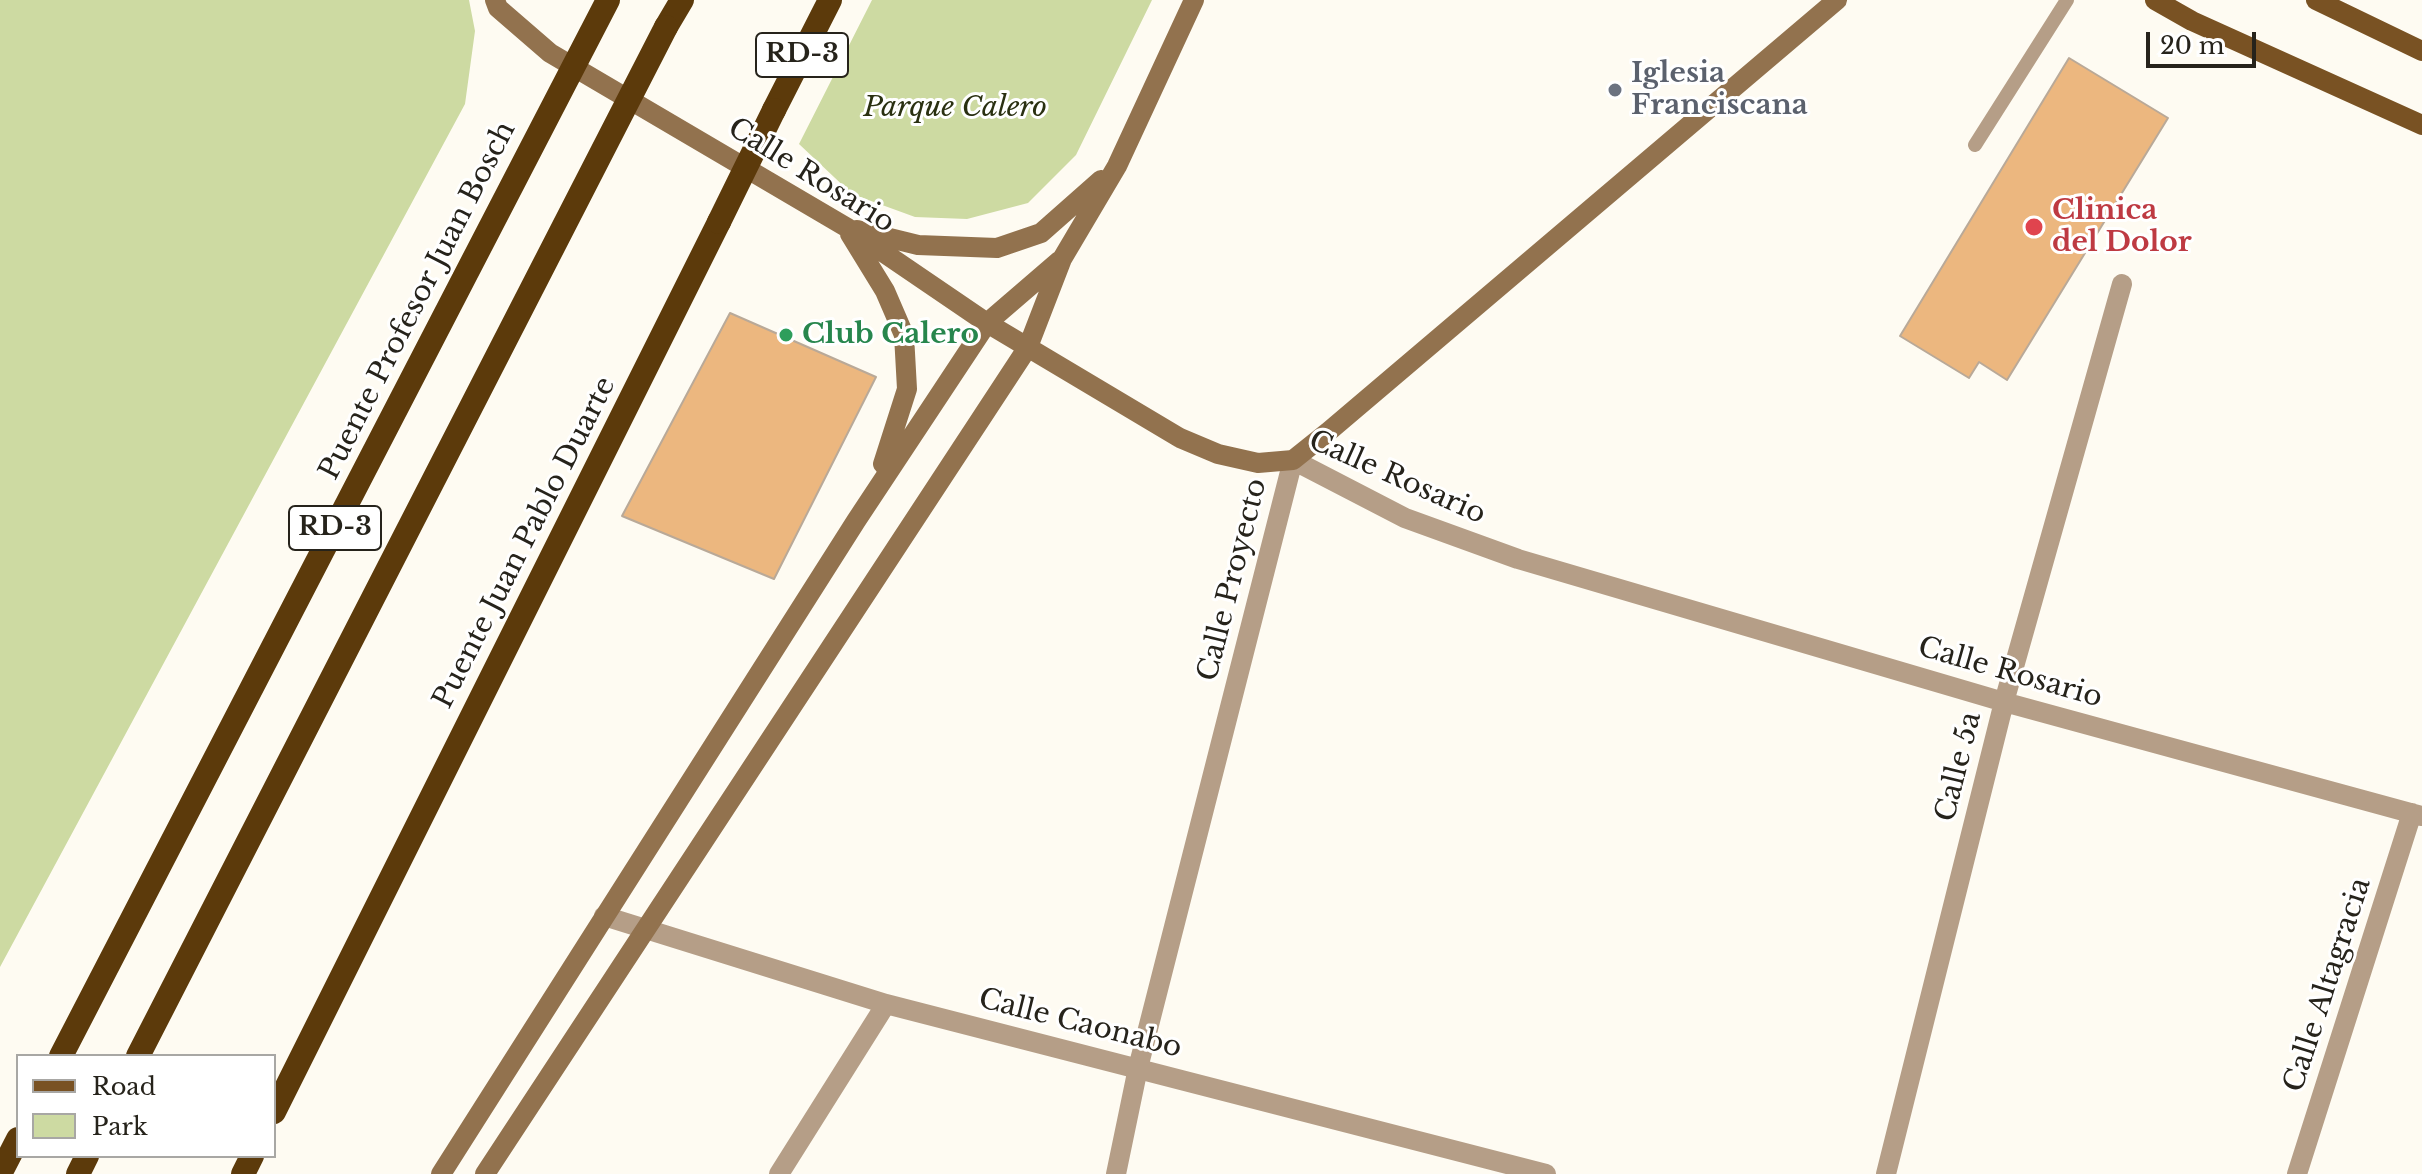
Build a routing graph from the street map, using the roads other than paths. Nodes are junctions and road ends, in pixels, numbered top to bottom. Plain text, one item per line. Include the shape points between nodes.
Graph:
1 (495, 0) edge
2 (608, 0) edge
3 (682, 0) edge
4 (830, 0) edge
5 (1194, 0) edge
6 (1837, 0) edge
7 (2067, 0) edge
8 (2155, 0) edge
9 (2316, 0) edge
10 (2422, 51) edge
11 (2422, 125) edge
12 (1975, 145) dead end
13 (1117, 166) junction
14 (846, 227) junction
15 (1062, 259) junction
16 (2122, 284) dead end
17 (987, 323) junction
18 (1028, 347) junction
19 (1293, 460) junction
20 (856, 521) junction
21 (2004, 702) junction
22 (2417, 815) edge
23 (604, 916) junction
24 (647, 929) junction
25 (886, 1004) junction
26 (62, 1054) edge
27 (139, 1054) edge
28 (1138, 1068) junction
29 (276, 1108) edge
30 (16, 1143) edge
31 (0, 1174) edge
32 (441, 1174) edge
33 (485, 1174) edge
34 (779, 1174) edge
35 (1116, 1174) edge
36 (1546, 1174) edge
37 (1886, 1174) edge
38 (2297, 1174) edge

1 - 14 main road, Calle Rosario via 550,53
2 - 26 highway, Puente Profesor Juan Bosch / RD-3, bridge
3 - 27 highway, RD-3, bridge
4 - 29 highway, Puente Juan Pablo Duarte / RD-3, bridge
5 - 13 main road
6 - 19 main road, Calle Proyecto
7 - 12 lane
8 - 11 main road
9 - 10 main road
13 - 14 main road via 1041,233 997,248 918,245
13 - 15 main road
14 - 17 main road, Calle Rosario
14 - 20 main road via 885,291 904,335 907,389 891,448
15 - 17 main road
15 - 18 main road
16 - 21 street, Calle 5a
17 - 18 main road, Calle Rosario
17 - 20 main road
18 - 19 main road, Calle Rosario via 1180,438 1258,463
18 - 24 main road
19 - 21 street, Calle Rosario via 1405,518 1518,559
19 - 28 street, Calle Proyecto
20 - 23 main road
21 - 22 street, Calle Rosario
21 - 37 street, Calle 5a
22 - 38 street, Calle Altagracia
23 - 24 street, Calle Caonabo
23 - 32 main road
24 - 25 street, Calle Caonabo
24 - 33 main road
25 - 28 street, Calle Caonabo
25 - 34 street
28 - 35 street, Calle Proyecto
28 - 36 street, Calle Caonabo
30 - 31 highway

